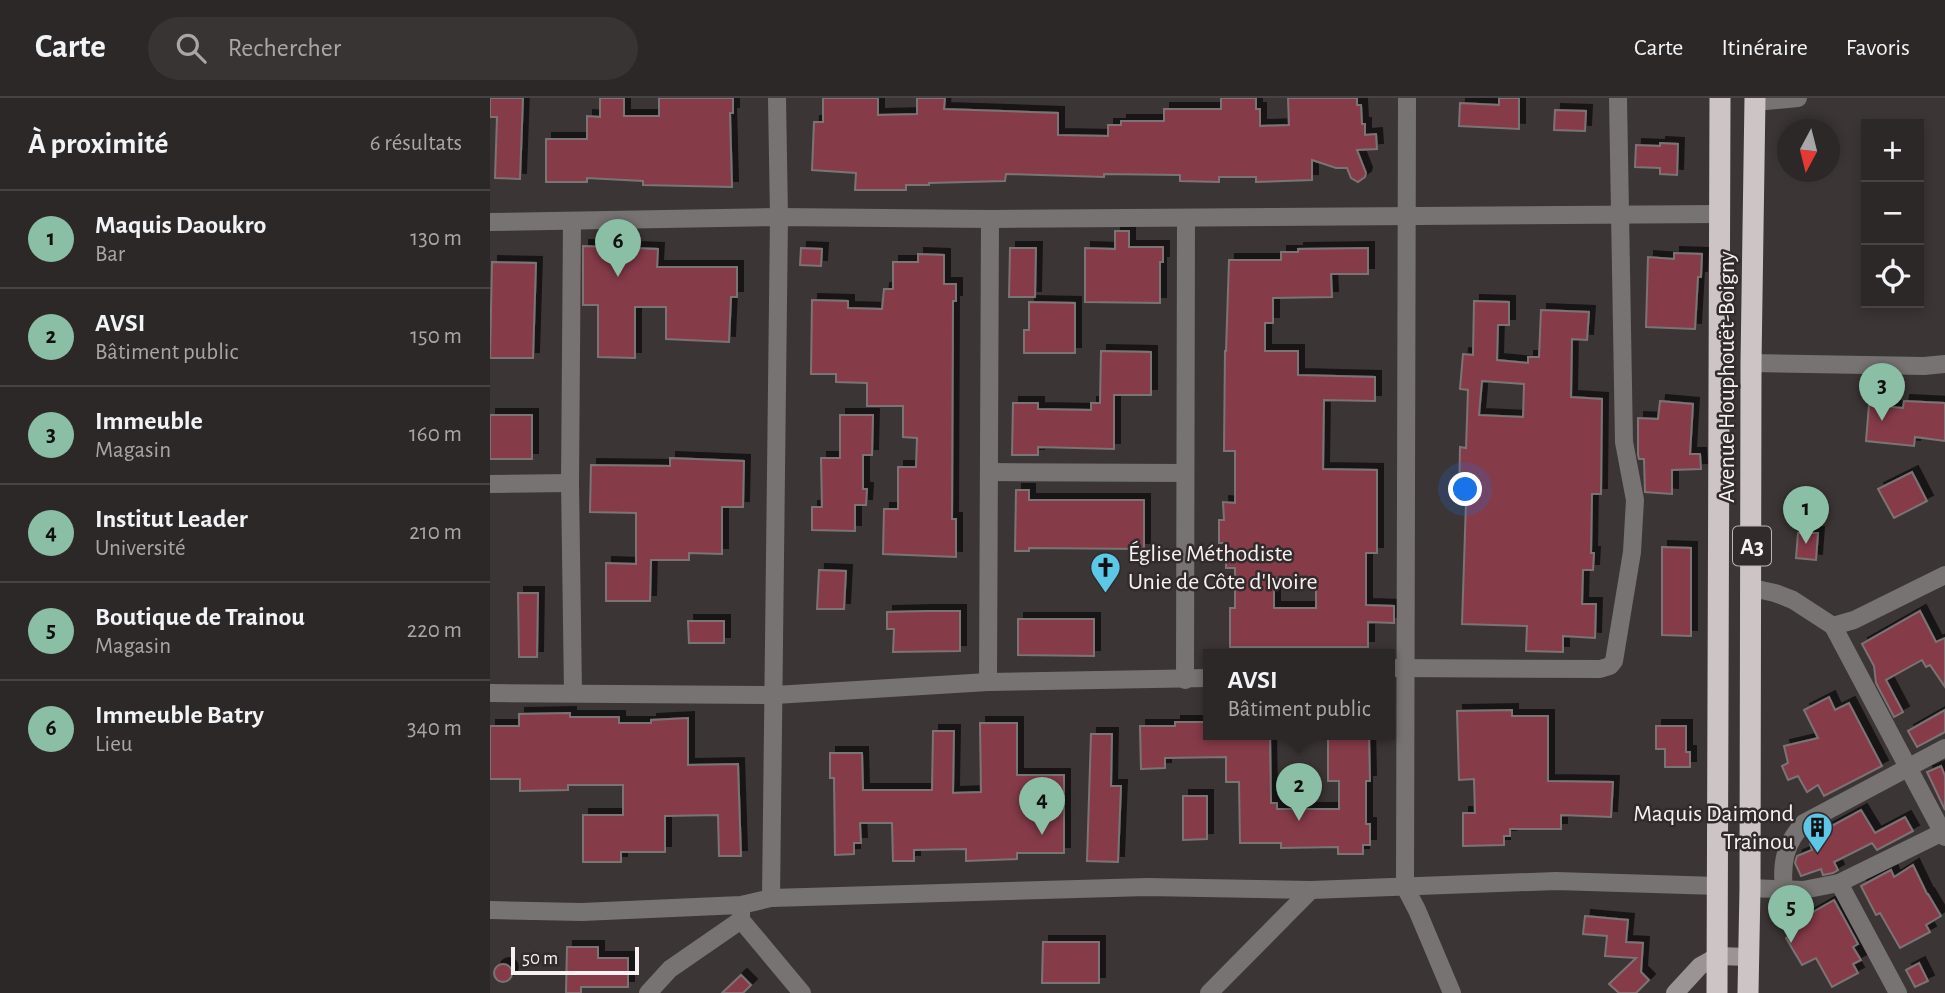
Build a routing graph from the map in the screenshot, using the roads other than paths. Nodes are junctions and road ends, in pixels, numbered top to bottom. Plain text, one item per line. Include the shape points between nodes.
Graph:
1 (777, 98) edge
2 (1407, 98) edge
3 (1618, 98) edge
4 (1720, 98) edge
5 (1798, 98) edge
6 (1755, 100) edge
7 (1620, 214) junction
8 (1719, 214) junction
9 (1408, 216) junction
10 (779, 217) junction
11 (1186, 218) junction
12 (989, 219) junction
13 (572, 221) junction
14 (490, 222) edge
15 (1751, 363) junction
16 (1945, 364) edge
17 (989, 472) junction
18 (1185, 473) junction
19 (570, 483) junction
20 (490, 484) edge
21 (1945, 575) edge
22 (1752, 588) junction
23 (1833, 626) junction
24 (1398, 668) edge
25 (1203, 678) edge
26 (1185, 680) junction
27 (988, 682) junction
28 (490, 693) edge
29 (573, 693) junction
30 (775, 695) junction
31 (1945, 748) edge
32 (1909, 768) junction
33 (1944, 833) edge
34 (1839, 883) junction
35 (1718, 886) junction
36 (1405, 887) junction
37 (1751, 888) junction
38 (1311, 890) junction
39 (1784, 890) junction
40 (771, 898) junction
41 (490, 910) edge
42 (741, 913) junction
43 (1717, 956) junction
44 (1748, 957) junction
45 (648, 993) edge
46 (802, 993) edge
47 (1209, 993) edge
48 (1452, 993) edge
49 (1675, 993) edge
50 (1717, 993) edge
51 (1748, 993) edge
52 (1898, 993) edge

1 - 10 street
2 - 9 street
3 - 7 street
4 - 8 highway, Avenue Houphouët-Boigny / A3
5 - 6 street
6 - 15 highway, Avenue Houphouët-Boigny / A3
7 - 8 street
7 - 9 street
7 - 24 street via 1624,442 1635,500 1632,552 1614,661 1600,669
8 - 35 highway, Avenue Houphouët-Boigny / A3
9 - 11 street
9 - 24 street
10 - 12 street
10 - 13 street
10 - 30 street
11 - 12 street
11 - 18 street
12 - 17 street
13 - 14 street
13 - 19 street
15 - 16 street
15 - 22 highway, Avenue Houphouët-Boigny / A3
17 - 18 street
17 - 27 street
18 - 26 street
19 - 20 street
19 - 29 street
21 - 23 street
22 - 23 street via 1793,600
22 - 37 highway, Avenue Houphouët-Boigny / A3
23 - 32 street
24 - 36 street
25 - 26 street
26 - 27 street
27 - 30 street
28 - 29 street
29 - 30 street
30 - 40 street
31 - 32 street
32 - 33 street
32 - 39 street via 1804,823 1784,853
33 - 34 street
34 - 39 street
34 - 52 street
35 - 36 street via 1556,881
35 - 43 highway, Avenue Houphouët-Boigny / A3
36 - 38 street
36 - 48 street
37 - 39 street
37 - 44 highway, Avenue Houphouët-Boigny / A3
38 - 40 street via 1147,887
38 - 47 street
40 - 42 street
41 - 42 street
42 - 45 street
42 - 46 street
43 - 44 main road
43 - 49 main road via 1700,966
43 - 50 highway, Avenue Houphouët-Boigny / A3
44 - 51 highway, Avenue Houphouët-Boigny / A3

